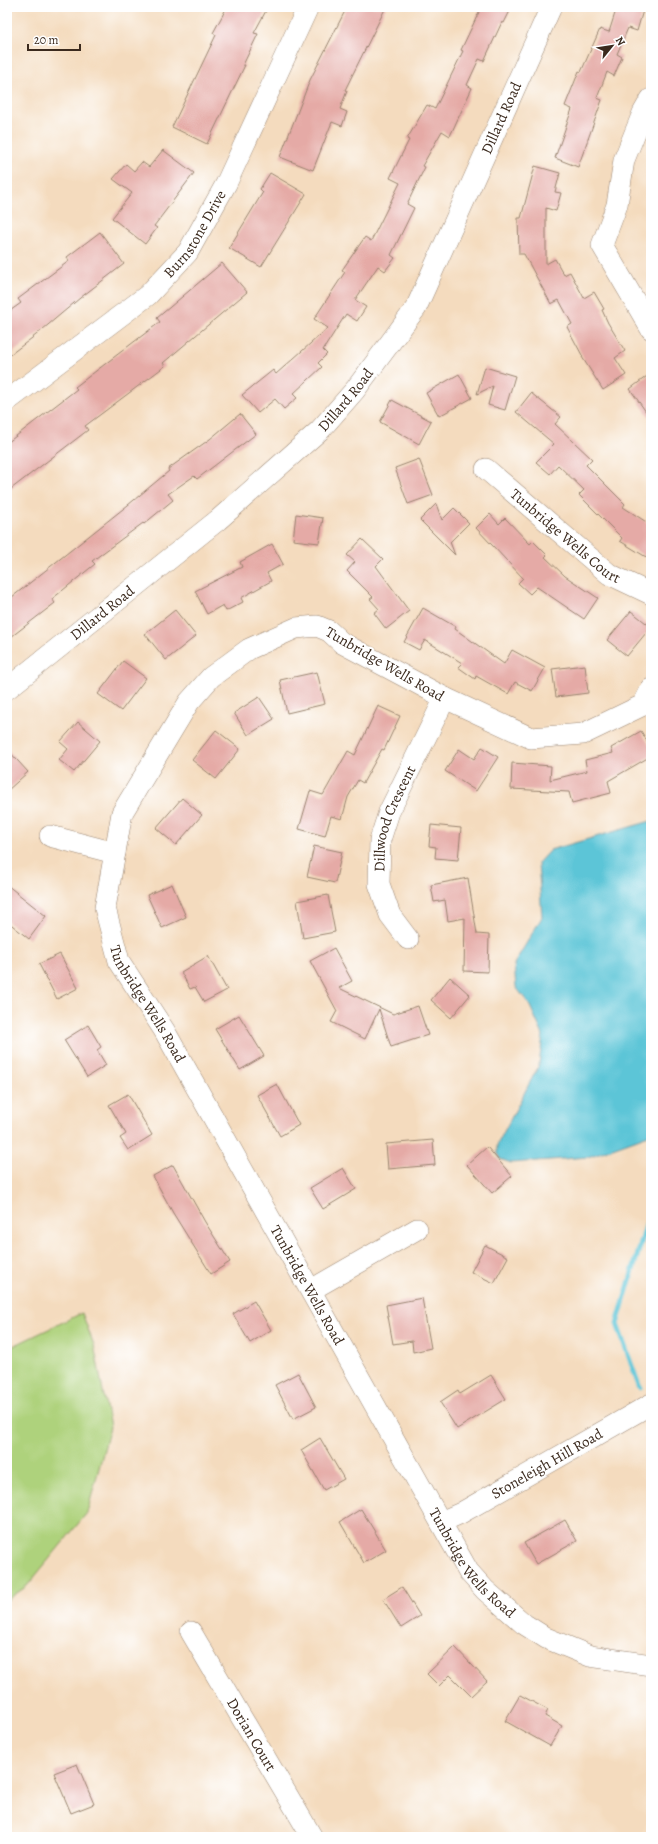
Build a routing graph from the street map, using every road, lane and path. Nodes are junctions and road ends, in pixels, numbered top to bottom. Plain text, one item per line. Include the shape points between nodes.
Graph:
1 (308, 7) edge
2 (551, 7) edge
3 (651, 99) edge
4 (651, 329) edge
5 (7, 401) edge
6 (486, 469) dead end
7 (651, 594) edge
8 (7, 689) edge
9 (651, 689) edge
10 (445, 698) junction
11 (50, 836) dead end
12 (115, 853) junction
13 (408, 939) dead end
14 (417, 1229) dead end
15 (311, 1290) junction
16 (651, 1404) edge
17 (441, 1522) junction
18 (191, 1632) dead end
19 (651, 1665) edge
20 (312, 1837) edge

1 - 5 street, Burnstone Drive via 226,184 188,252 148,295
2 - 8 street, Dillard Road via 416,308 355,390 320,430 218,520
3 - 4 street via 624,160 617,205 602,245
6 - 7 street, Tunbridge Wells Court via 609,574
9 - 10 street, Tunbridge Wells Road via 643,705 583,734 531,738
10 - 12 street, Tunbridge Wells Road via 342,643 329,631 318,626 296,628 249,649 211,677 189,702 122,813
10 - 13 street, Dillwood Crescent via 389,812 380,840 379,884 390,915
11 - 12 street
12 - 15 street, Tunbridge Wells Road via 105,908 119,961 164,1030
14 - 15 street
15 - 17 street, Tunbridge Wells Road
16 - 17 street, Stoneleigh Hill Road
17 - 19 street, Tunbridge Wells Road via 468,1571 485,1590 524,1624 546,1638 590,1656
18 - 20 street, Dorian Court

